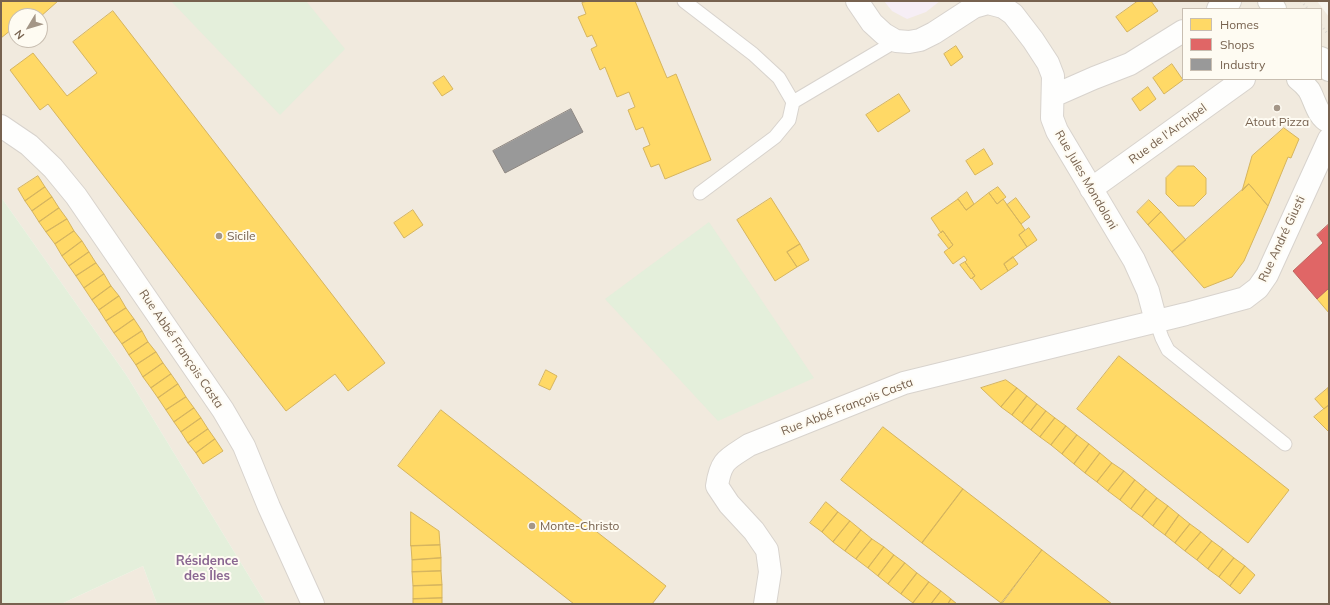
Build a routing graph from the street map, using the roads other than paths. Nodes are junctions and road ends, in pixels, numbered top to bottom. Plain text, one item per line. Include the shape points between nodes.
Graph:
1 (684, 1) edge
2 (857, 1) edge
3 (1230, 1) edge
4 (1220, 8) edge
5 (1182, 32) edge
6 (896, 41) junction
7 (1322, 60) edge
8 (1329, 70) edge
9 (1243, 80) edge
10 (1299, 80) edge
11 (1053, 96) junction
12 (793, 102) junction
13 (1329, 122) edge
14 (1, 126) edge
15 (1325, 148) edge
16 (1091, 189) junction
17 (700, 193) dead end
18 (1156, 321) junction
19 (1285, 444) dead end
20 (313, 604) edge
21 (765, 604) edge

1 - 12 lane via 753,54 779,78
2 - 6 street via 872,23
3 - 4 street
5 - 11 street via 1130,64
6 - 11 street, Rue Jules Mondoloni via 920,40 974,7 988,3 1003,7 1014,14 1048,63 1053,76
6 - 12 lane
7 - 8 street
9 - 16 street, Rue de l'Archipel
10 - 13 street via 1309,91 1318,111
11 - 16 street, Rue Jules Mondoloni via 1052,118 1056,131
12 - 17 lane via 789,120 775,138
14 - 20 street, Rue Abbé François Casta via 29,145 53,168 76,196 223,410 244,446
15 - 18 street, Rue André Giusti via 1267,275 1258,288 1245,298
16 - 18 street, Rue Jules Mondoloni via 1134,260 1148,291
18 - 19 lane via 1168,350
18 - 21 street, Rue Abbé François Casta via 904,383 749,445 727,459 720,470 717,486 767,550 770,572

